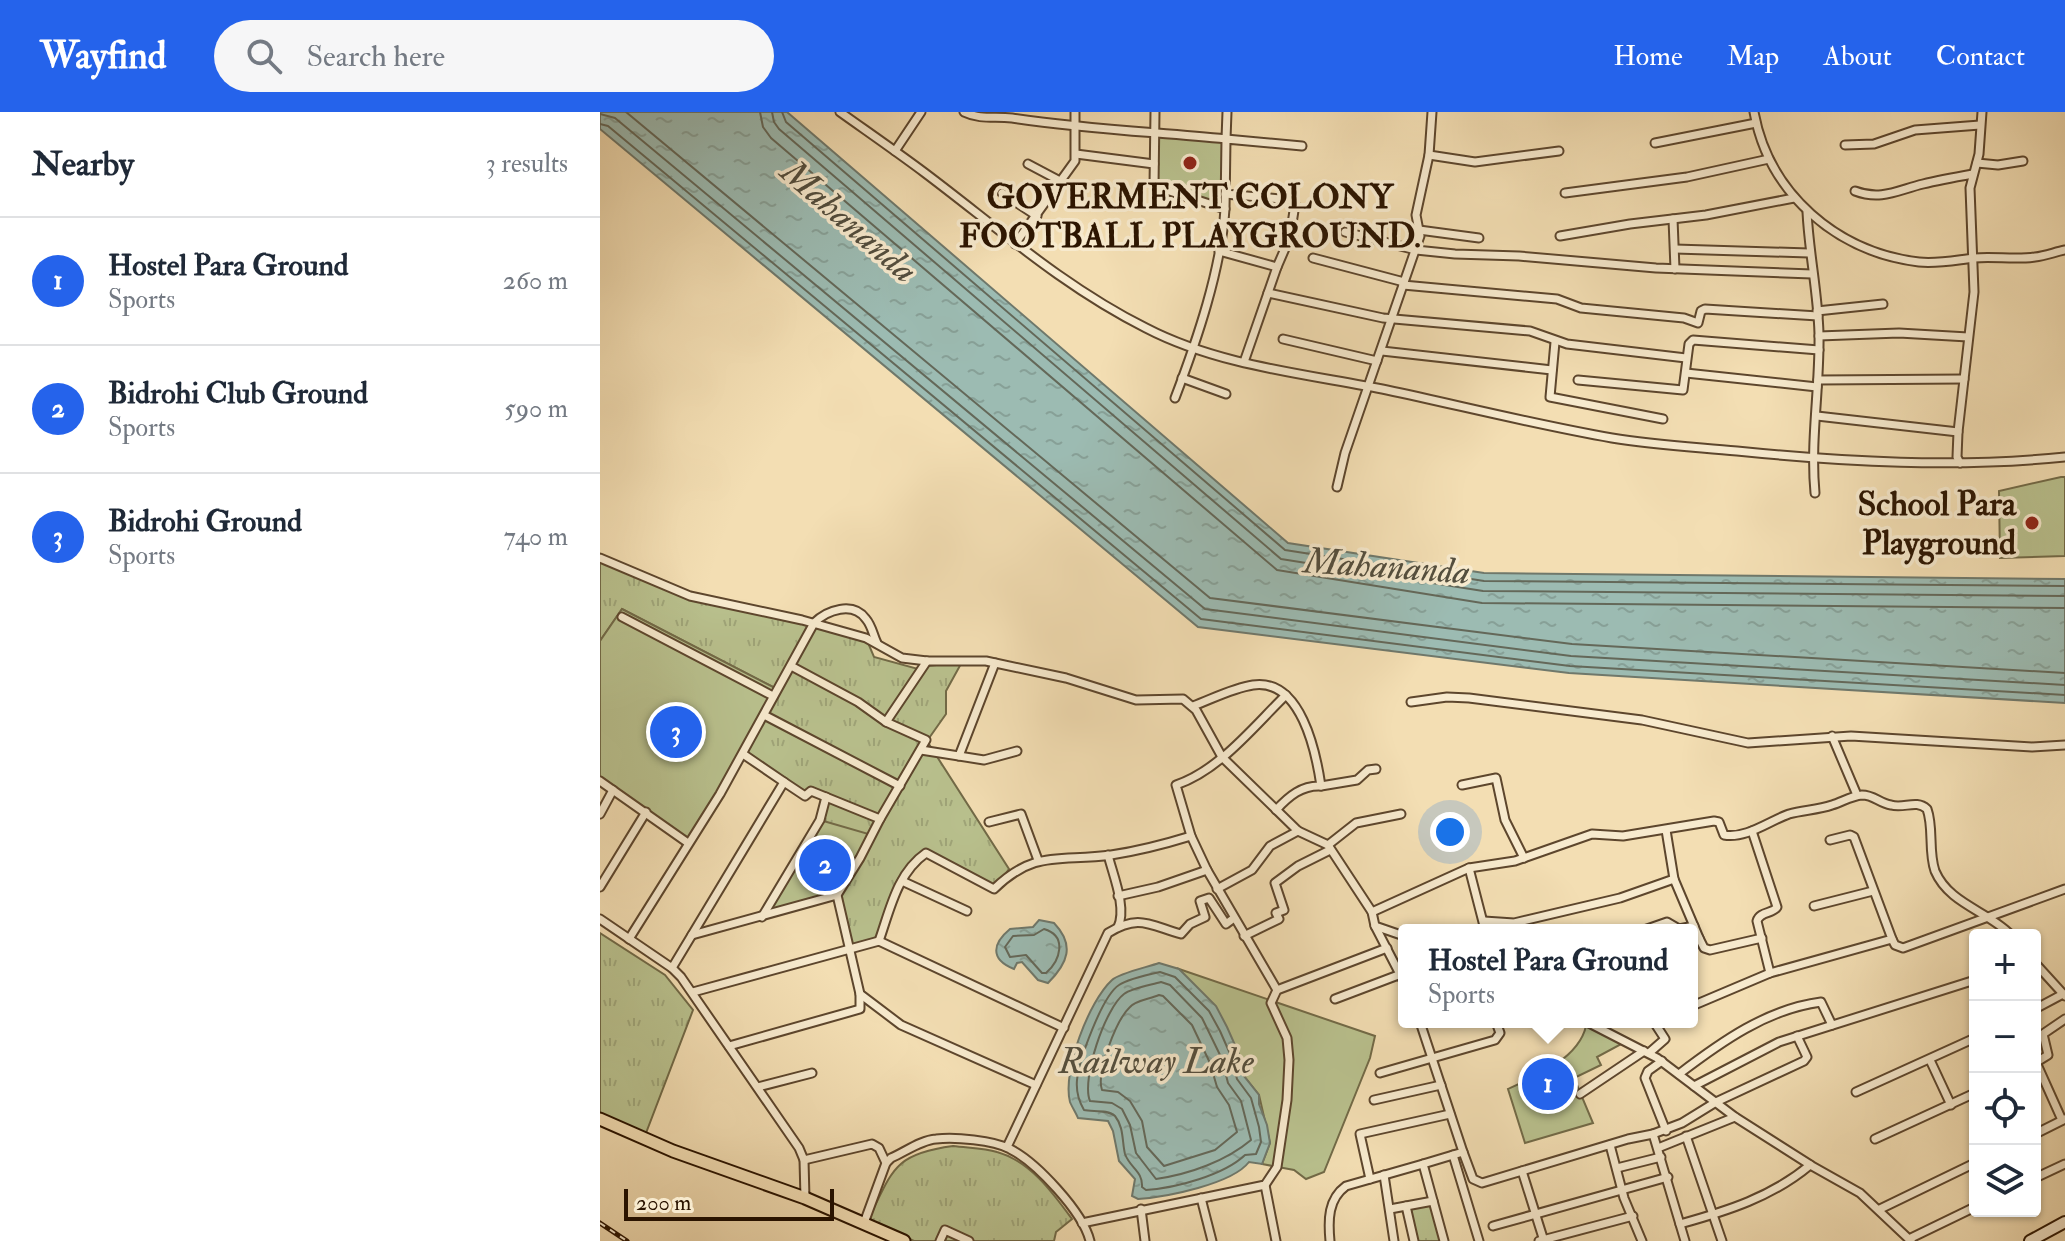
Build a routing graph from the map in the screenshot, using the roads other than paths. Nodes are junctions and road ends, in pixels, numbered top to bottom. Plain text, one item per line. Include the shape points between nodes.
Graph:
1 (840, 112) edge
2 (921, 112) edge
3 (964, 112) edge
4 (1075, 112) edge
5 (1155, 112) edge
6 (1227, 112) edge
7 (1432, 112) edge
8 (1754, 112) edge
9 (1982, 112) edge
10 (1756, 123) junction
11 (1980, 125) junction
12 (1075, 128) junction
13 (1154, 132) junction
14 (1226, 139) junction
15 (1655, 143) dead end
16 (1845, 145) dead end
17 (1302, 146) dead end
18 (895, 151) junction
19 (1559, 151) dead end
20 (1076, 154) junction
21 (1429, 155) junction
22 (1769, 159) junction
23 (2023, 161) dead end
24 (1977, 163) junction
25 (1028, 164) dead end
26 (1154, 164) junction
27 (1973, 174) junction
28 (1062, 182) junction
29 (1855, 191) dead end
30 (1002, 193) dead end
31 (1565, 193) dead end
32 (1225, 194) junction
33 (1794, 198) junction
34 (1225, 209) junction
35 (1807, 212) junction
36 (1037, 216) junction
37 (1673, 219) junction
38 (1419, 230) junction
39 (1345, 232) dead end
40 (1560, 236) dead end
41 (1479, 238) dead end
42 (1015, 244) junction
43 (1675, 249) junction
44 (1416, 250) junction
45 (2065, 250) edge
46 (1219, 251) junction
47 (1809, 253) junction
48 (1313, 258) dead end
49 (1975, 258) junction
50 (1277, 267) junction
51 (1675, 269) junction
52 (1812, 274) junction
53 (1404, 284) junction
54 (1268, 293) junction
55 (1883, 304) dead end
56 (1817, 314) junction
57 (1393, 319) junction
58 (1819, 336) junction
59 (1968, 337) junction
60 (1283, 339) dead end
61 (1555, 342) junction
62 (1193, 348) junction
63 (1819, 350) junction
64 (1382, 351) junction
65 (1686, 358) junction
66 (1377, 361) junction
67 (1244, 362) junction
68 (1552, 370) junction
69 (1686, 373) junction
70 (1182, 378) junction
71 (1964, 379) junction
72 (1578, 380) dead end
73 (1818, 383) junction
74 (1369, 387) junction
75 (1226, 394) dead end
76 (1175, 398) dead end
77 (1817, 416) junction
78 (1663, 419) dead end
79 (1958, 432) junction
80 (2065, 457) edge
81 (1812, 458) junction
82 (1960, 463) junction
83 (1337, 487) dead end
84 (1815, 493) dead end
85 (600, 558) edge
86 (622, 617) dead end
87 (814, 623) junction
88 (878, 645) junction
89 (927, 661) junction
90 (995, 663) junction
91 (791, 666) junction
92 (1286, 695) junction
93 (773, 696) junction
94 (1411, 702) dead end
95 (1193, 706) junction
96 (764, 715) junction
97 (886, 722) junction
98 (1832, 736) junction
99 (2065, 745) edge
100 (921, 750) junction
101 (1017, 751) dead end
102 (743, 754) junction
103 (959, 756) junction
104 (1222, 757) junction
105 (1376, 769) dead end
106 (600, 781) edge
107 (784, 782) junction
108 (1462, 785) dead end
109 (900, 786) junction
110 (1321, 786) junction
111 (613, 790) junction
112 (1857, 795) junction
113 (826, 797) junction
114 (1276, 810) junction
115 (646, 812) junction
116 (600, 814) edge
117 (1401, 814) dead end
118 (880, 819) junction
119 (989, 822) dead end
120 (1666, 830) junction
121 (1298, 831) junction
122 (1752, 831) junction
123 (1191, 836) junction
124 (1830, 840) dead end
125 (688, 843) junction
126 (1329, 848) junction
127 (1108, 855) junction
128 (1524, 858) junction
129 (1038, 860) junction
130 (1469, 868) junction
131 (1207, 870) junction
132 (1674, 879) junction
133 (902, 881) junction
134 (600, 887) edge
135 (1217, 889) junction
136 (2065, 889) edge
137 (1873, 891) junction
138 (837, 895) junction
139 (1118, 896) junction
140 (1814, 906) dead end
141 (967, 911) dead end
142 (1372, 912) junction
143 (762, 917) junction
144 (1989, 917) junction
145 (1234, 918) junction
146 (600, 919) edge
147 (1484, 924) edge
148 (1504, 924) edge
149 (1693, 924) edge
150 (1375, 926) junction
151 (1117, 927) junction
152 (2004, 929) edge
153 (1398, 934) edge
154 (692, 935) junction
155 (1244, 936) junction
156 (1762, 938) junction
157 (629, 939) junction
158 (1892, 939) junction
159 (879, 941) junction
160 (1698, 942) edge
161 (1387, 948) junction
162 (850, 949) junction
163 (672, 968) junction
164 (1398, 970) edge
165 (2041, 970) edge
166 (1770, 973) junction
167 (1398, 979) edge
168 (1969, 982) edge
169 (1277, 990) junction
170 (693, 992) junction
171 (860, 994) junction
172 (2064, 995) edge
173 (1335, 999) dead end
174 (1698, 1003) edge
175 (877, 1006) junction
176 (2041, 1006) edge
177 (860, 1009) junction
178 (2065, 1019) edge
179 (1832, 1025) junction
180 (1064, 1028) junction
181 (1422, 1028) edge
182 (1498, 1028) edge
183 (1599, 1028) edge
184 (1659, 1028) edge
185 (1797, 1036) junction
186 (1969, 1041) edge
187 (729, 1046) junction
188 (1647, 1052) junction
189 (2041, 1059) edge
190 (1432, 1060) junction
191 (1930, 1060) junction
192 (1662, 1061) junction
193 (812, 1073) dead end
194 (1380, 1073) dead end
195 (2040, 1073) edge
196 (1679, 1074) junction
197 (1036, 1085) junction
198 (1441, 1085) junction
199 (1694, 1086) junction
200 (758, 1087) junction
201 (1856, 1092) dead end
202 (1580, 1094) dead end
203 (1969, 1096) edge
204 (1374, 1100) dead end
205 (1716, 1102) junction
206 (1951, 1105) junction
207 (1450, 1114) junction
208 (1735, 1117) junction
209 (600, 1119) edge
210 (2064, 1120) edge
211 (1666, 1131) junction
212 (2041, 1131) edge
213 (1653, 1134) junction
214 (1686, 1136) junction
215 (1875, 1139) dead end
216 (1610, 1145) junction
217 (1007, 1147) junction
218 (1658, 1148) junction
219 (1463, 1152) junction
220 (1453, 1155) junction
221 (1661, 1157) junction
222 (804, 1160) junction
223 (886, 1163) junction
224 (1423, 1164) junction
225 (2065, 1164) edge
226 (1810, 1165) junction
227 (1969, 1166) edge
228 (1617, 1168) junction
229 (1522, 1171) junction
230 (1384, 1175) junction
231 (2041, 1175) edge
232 (1668, 1177) junction
233 (1370, 1179) junction
234 (1265, 1185) junction
235 (1622, 1191) junction
236 (805, 1198) junction
237 (1201, 1198) junction
238 (1433, 1201) junction
239 (1406, 1206) junction
240 (1141, 1209) junction
241 (1390, 1209) junction
242 (1880, 1209) junction
243 (1969, 1210) edge
244 (1536, 1214) junction
245 (1713, 1215) junction
246 (1633, 1216) junction
247 (2065, 1222) edge
248 (864, 1223) junction
249 (1082, 1223) junction
250 (1680, 1224) junction
251 (1493, 1226) dead end
252 (1910, 1240) edge
253 (904, 1241) edge
254 (940, 1241) edge
255 (969, 1241) edge
256 (1090, 1241) edge
257 (1145, 1241) edge
258 (1212, 1241) edge
259 (1276, 1241) edge
260 (1330, 1241) edge
261 (1394, 1241) edge
262 (1414, 1241) edge
263 (1444, 1241) edge
264 (1479, 1241) edge
265 (1542, 1241) edge
266 (1642, 1241) edge
267 (1685, 1241) edge
268 (1722, 1241) edge
269 (2030, 1241) edge

1 - 18 street
2 - 18 street
3 - 12 street via 983,119 1004,117
4 - 12 street
5 - 13 street
6 - 14 street
7 - 21 street
8 - 10 street
9 - 11 street
10 - 15 street
10 - 22 street
11 - 16 street via 1915,130 1874,144
11 - 24 street
12 - 13 street
12 - 20 street
13 - 14 street
13 - 26 street
14 - 17 street
14 - 32 street
18 - 42 street
19 - 21 street via 1475,162
20 - 26 street
20 - 28 street
21 - 38 street via 1416,215
22 - 31 street via 1687,177
22 - 33 street
23 - 24 street
24 - 27 street
25 - 28 street
26 - 34 street via 1156,188
27 - 29 street via 1874,197
27 - 49 street
28 - 36 street
30 - 36 street
32 - 34 street
32 - 50 street via 1294,202 1290,237
33 - 35 street
33 - 37 street
34 - 46 street
35 - 47 street
35 - 49 street via 1894,256 1934,263
36 - 42 street
37 - 40 street
37 - 43 street
38 - 41 street
38 - 44 street
39 - 44 street
42 - 62 street via 1085,295
43 - 47 street
43 - 51 street
44 - 51 street
44 - 53 street
45 - 49 street via 2033,258
46 - 50 street
46 - 62 street
47 - 52 street
48 - 53 street
49 - 59 street
50 - 54 street
51 - 52 street
52 - 56 street
53 - 56 street via 1560,300 1581,308 1698,323 1705,309
53 - 57 street
54 - 57 street
54 - 67 street
55 - 56 street
56 - 58 street
57 - 61 street via 1530,331
57 - 64 street
58 - 59 street
58 - 63 street
59 - 71 street
60 - 66 street
61 - 65 street
61 - 68 street
62 - 67 street
62 - 70 street
63 - 65 street via 1693,340
63 - 73 street
64 - 66 street
64 - 68 street
65 - 69 street
66 - 74 street
67 - 74 street
68 - 78 street via 1550,397
69 - 72 street via 1680,390
69 - 73 street
70 - 75 street
70 - 76 street
71 - 73 street
71 - 79 street
73 - 77 street
74 - 81 street via 1625,440
74 - 83 street
77 - 79 street
77 - 81 street
79 - 82 street
80 - 82 street
81 - 82 street
81 - 84 street
85 - 87 street via 690,596
86 - 93 street
87 - 88 street
87 - 88 street via 822,615 852,609 864,615
87 - 91 street
88 - 89 street via 902,658
89 - 90 street
89 - 97 street
90 - 95 street via 1136,700 1183,699
90 - 103 street
91 - 93 street
91 - 97 street
92 - 95 street via 1252,685
92 - 104 street
92 - 110 street via 1312,741
93 - 96 street
94 - 98 street via 1469,698 1642,720 1748,743
95 - 104 street
96 - 102 street
96 - 109 street
97 - 100 street via 926,740
98 - 99 street
98 - 112 street
100 - 103 street
100 - 109 street
101 - 103 street via 984,760
102 - 107 street
102 - 125 street
104 - 114 street
104 - 123 street via 1176,785
105 - 110 street via 1357,780
106 - 111 street
107 - 113 street via 805,796 811,791
107 - 154 street
108 - 128 street via 1496,778 1505,820
109 - 118 street
110 - 114 street via 1295,792
111 - 115 street
111 - 116 street
112 - 122 street via 1792,813
112 - 144 street via 1890,805 1923,805 1942,883
113 - 118 street
113 - 143 street via 820,820
114 - 121 street
115 - 125 street
115 - 134 street
117 - 126 street via 1356,823
118 - 138 street
119 - 129 street via 1021,814
120 - 122 street via 1714,821 1725,836
120 - 128 street via 1592,834
120 - 132 street
121 - 126 street
121 - 135 street via 1270,846 1252,870
122 - 156 street via 1777,907 1758,917
123 - 127 street
123 - 131 street
124 - 137 street via 1853,835
125 - 157 street
126 - 142 street
126 - 155 street via 1275,883 1284,910 1276,913 1279,919
127 - 129 street
127 - 139 street
128 - 130 street
129 - 133 street via 1012,872 994,889 926,853
130 - 142 street
130 - 147 street
131 - 135 street
131 - 139 street
132 - 148 street via 1620,898
132 - 149 street
133 - 141 street
133 - 159 street
135 - 145 street
136 - 144 street
137 - 140 street
137 - 158 street
138 - 143 street
138 - 162 street
139 - 151 street
142 - 150 street
143 - 154 street
144 - 152 street
144 - 158 street via 1903,948
145 - 151 street via 1226,924 1209,898 1200,901 1205,917 1181,934 1145,921
145 - 155 street
146 - 157 street
150 - 153 street
150 - 161 street
151 - 180 street via 1108,933
154 - 163 street
155 - 169 street
156 - 160 street via 1710,950
156 - 166 street
157 - 163 street
158 - 166 street
159 - 162 street
159 - 180 street
161 - 164 street
161 - 169 street
162 - 170 street
162 - 171 street
163 - 170 street
165 - 172 street
166 - 174 street
167 - 173 street
168 - 179 street
169 - 234 street via 1271,1003 1287,1038 1287,1100 1277,1167
170 - 187 street
171 - 175 street
171 - 177 street
172 - 176 street
175 - 177 street
175 - 197 street via 901,1025
177 - 187 street
178 - 189 street via 2043,1034 2048,1055
179 - 185 street
179 - 196 street via 1821,1002 1778,1013
180 - 197 street
181 - 190 street
182 - 190 street via 1495,1040
183 - 188 street
184 - 188 street via 1665,1039
185 - 199 street
185 - 205 street via 1804,1061
186 - 191 street
187 - 200 street
188 - 192 street
188 - 202 street
190 - 194 street
190 - 198 street
191 - 201 street
191 - 206 street
192 - 196 street
192 - 211 street via 1645,1078
193 - 200 street
195 - 210 street
196 - 199 street
197 - 217 street
198 - 204 street
198 - 207 street
199 - 205 street
200 - 222 street
203 - 206 street
205 - 208 street
205 - 211 street
206 - 215 street
207 - 219 street
207 - 233 street via 1360,1134
208 - 214 street
208 - 226 street
209 - 236 main road
210 - 212 street
211 - 213 street
213 - 216 street
213 - 218 street
214 - 218 street
214 - 245 street
216 - 228 street
216 - 229 street
217 - 223 street via 932,1139
217 - 249 street via 1060,1192
218 - 221 street
219 - 220 street
219 - 229 street via 1477,1183
220 - 224 street
220 - 264 street
221 - 228 street
221 - 232 street
222 - 223 street via 872,1144
222 - 236 street
223 - 248 street
224 - 230 street
224 - 238 street
225 - 231 street
226 - 242 street
226 - 245 street via 1765,1195
227 - 242 street
228 - 235 street
229 - 244 street
230 - 233 street
230 - 241 street
232 - 235 street
232 - 250 street
233 - 260 street via 1338,1192 1330,1210
234 - 237 street
234 - 259 street
235 - 244 street
235 - 246 street
236 - 248 main road
237 - 240 street
237 - 258 street
238 - 239 street
238 - 263 street
239 - 241 street
239 - 262 street
240 - 249 street
240 - 257 street
241 - 261 street
242 - 252 street
243 - 252 street
244 - 251 street
244 - 265 street
245 - 250 street
245 - 268 street
246 - 265 street
246 - 266 street
247 - 269 main road
248 - 253 main road
249 - 256 street
250 - 267 street
254 - 255 street via 945,1230

